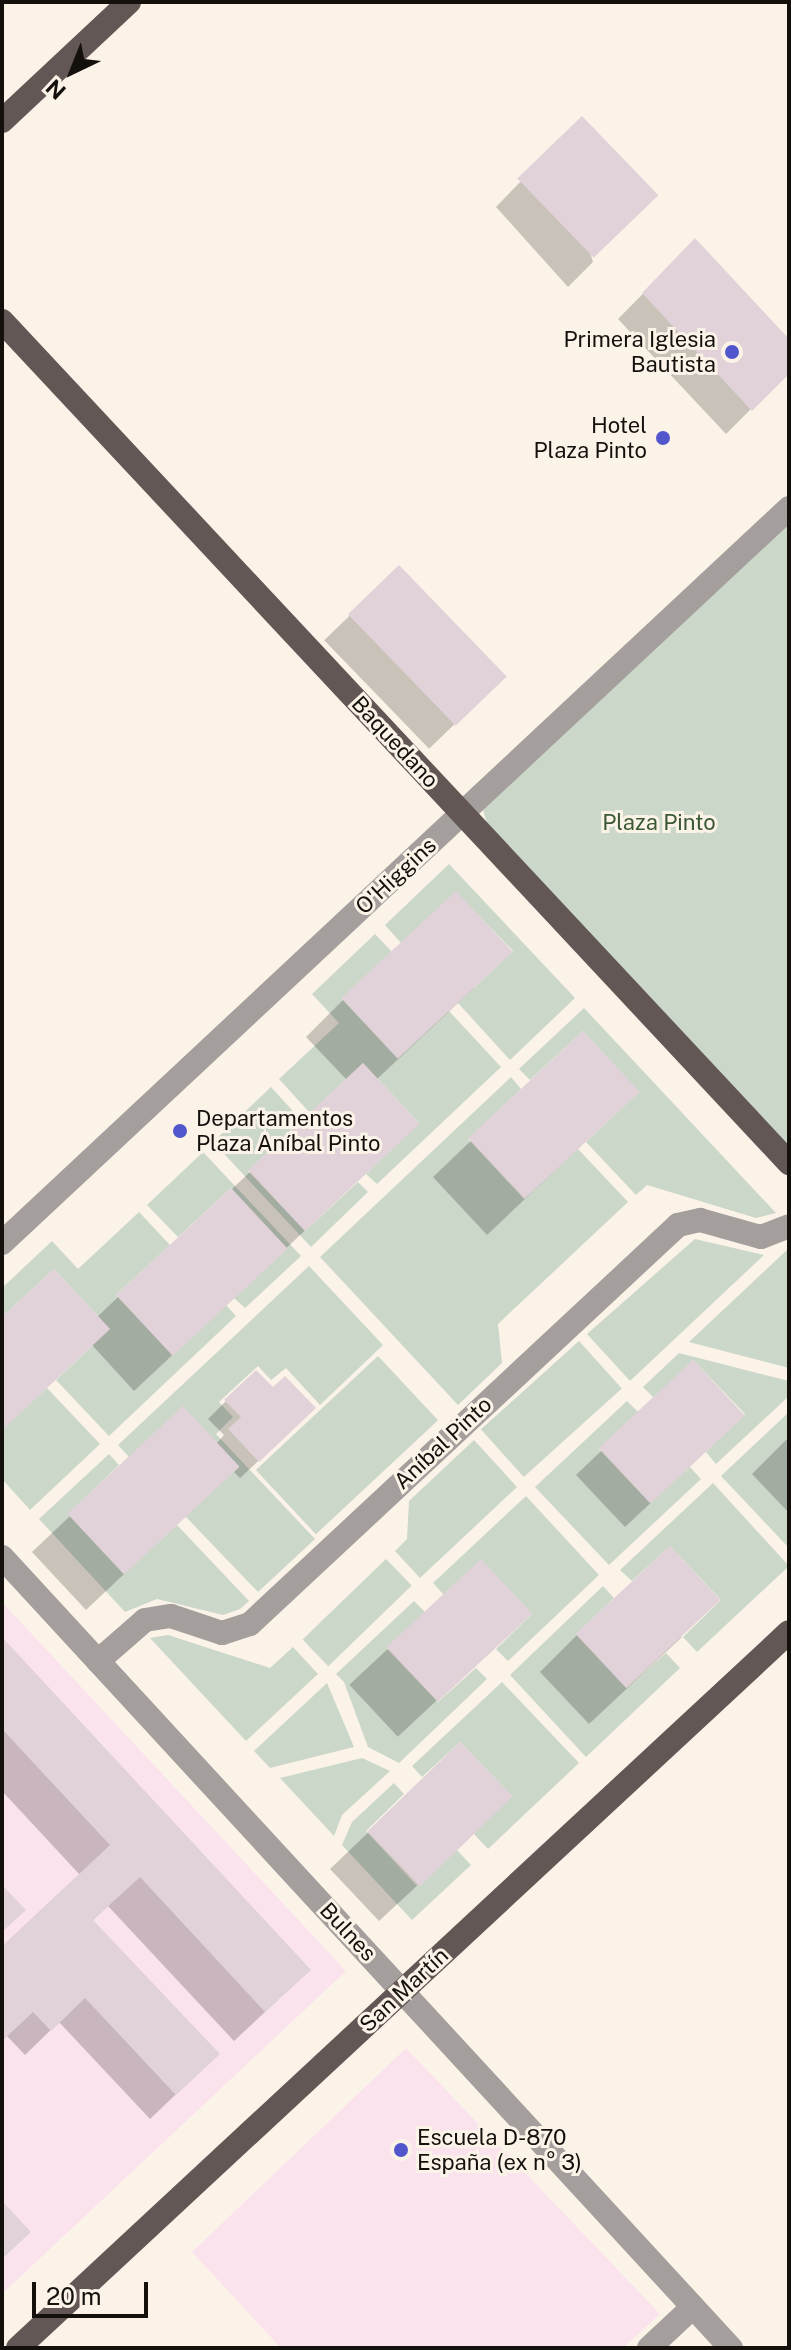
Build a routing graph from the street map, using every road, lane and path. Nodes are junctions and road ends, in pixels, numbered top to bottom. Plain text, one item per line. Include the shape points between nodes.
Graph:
1 (129, 2) edge
2 (2, 121) edge
3 (2, 321) edge
4 (789, 508) edge
5 (462, 814) junction
6 (789, 1163) edge
7 (789, 1226) edge
8 (2, 1243) edge
9 (2, 1557) edge
10 (789, 1632) edge
11 (98, 1661) junction
12 (402, 1991) junction
13 (693, 2307) junction
14 (18, 2348) edge
15 (649, 2348) edge
16 (731, 2348) edge

1 - 2 main road
3 - 5 main road, Baquedano
4 - 5 street, O'Higgins
5 - 6 main road, Baquedano
5 - 8 street, O'Higgins
7 - 11 street, Aníbal Pinto via 761,1237 700,1220 678,1225 250,1624 222,1633 171,1616 145,1620
9 - 11 street, Bulnes
10 - 12 main road, San Martín
11 - 12 street, Bulnes
12 - 13 street, Bulnes
12 - 14 main road, San Martín
13 - 15 street
13 - 16 street, Bulnes

